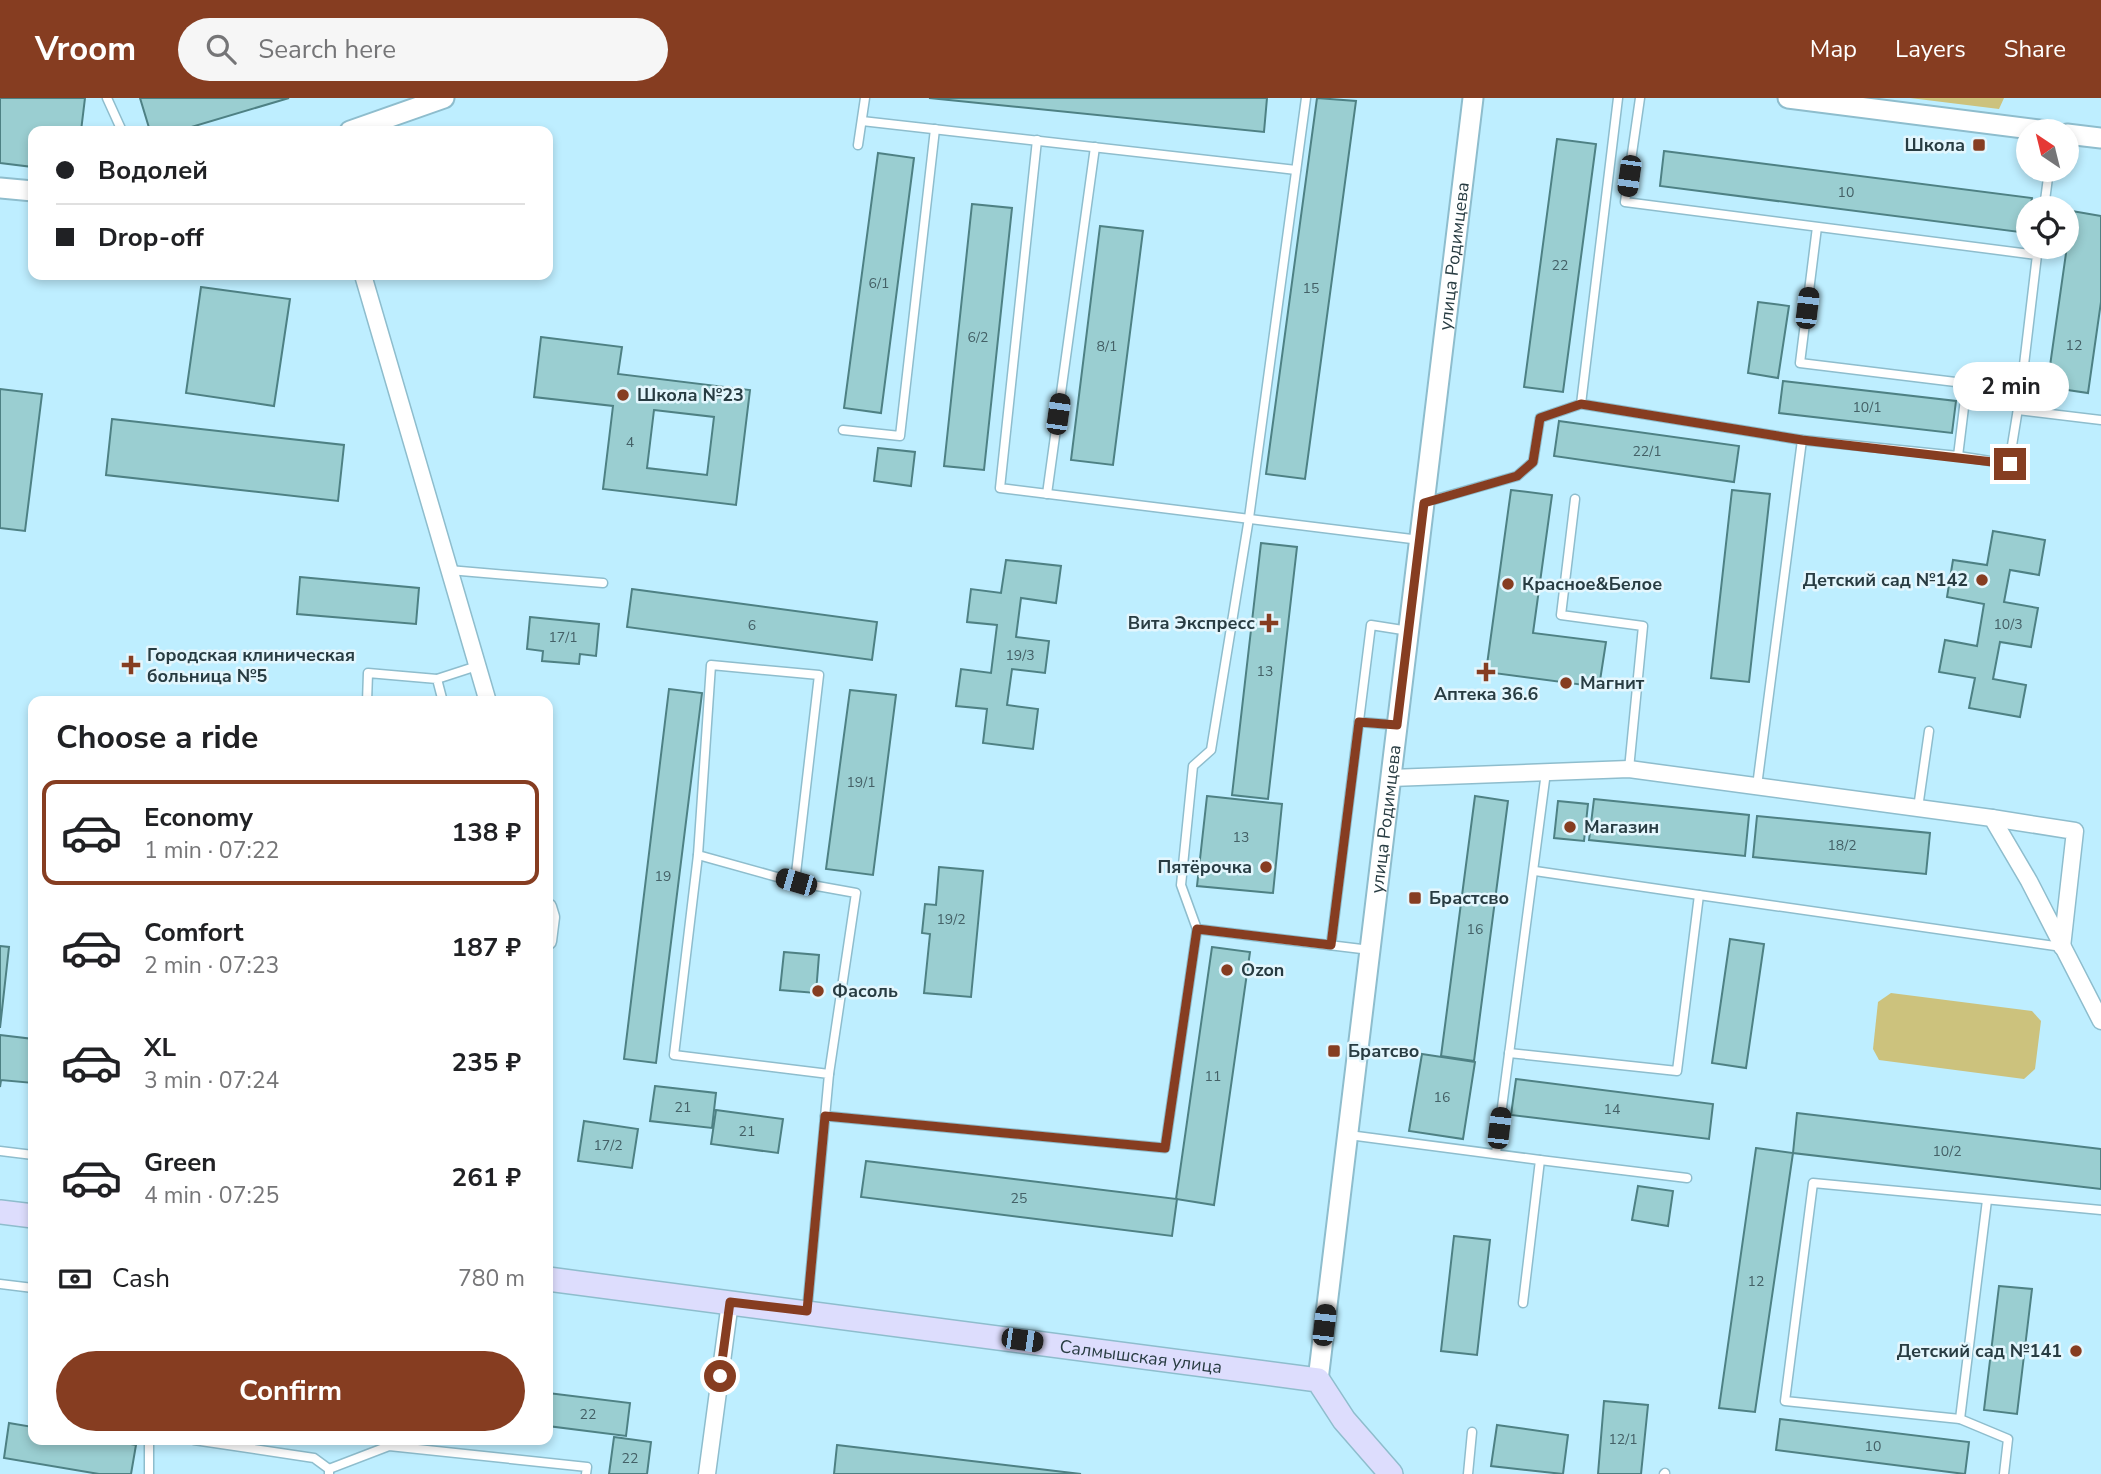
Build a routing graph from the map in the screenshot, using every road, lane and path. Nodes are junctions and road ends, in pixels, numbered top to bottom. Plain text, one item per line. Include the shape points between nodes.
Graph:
1 (107, 98) edge
2 (444, 98) edge
3 (865, 98) edge
4 (1306, 98) edge
5 (1473, 98) edge
6 (1618, 98) edge
7 (1640, 98) edge
8 (1788, 98) edge
9 (400, 106) edge
10 (862, 121) junction
11 (120, 126) edge
12 (359, 126) edge
13 (2016, 127) edge
14 (935, 129) junction
15 (2079, 135) edge
16 (2101, 138) edge
17 (1037, 140) junction
18 (858, 145) dead end
19 (1095, 147) junction
20 (1296, 170) junction
21 (0, 188) edge
22 (28, 191) edge
23 (1817, 227) junction
24 (2016, 249) edge
25 (2037, 259) edge
26 (364, 280) edge
27 (1967, 383) junction
28 (2021, 390) junction
29 (1581, 404) junction
30 (2018, 410) junction
31 (2101, 420) edge
32 (843, 430) dead end
33 (1802, 440) junction
34 (1958, 456) junction
35 (1047, 494) junction
36 (1575, 499) dead end
37 (1424, 503) junction
38 (1250, 518) junction
39 (1420, 540) junction
40 (449, 570) junction
41 (603, 583) dead end
42 (1409, 631) junction
43 (477, 666) junction
44 (437, 679) junction
45 (368, 696) edge
46 (441, 696) edge
47 (486, 696) edge
48 (1359, 722) junction
49 (1397, 725) junction
50 (1929, 731) dead end
51 (1629, 769) junction
52 (1546, 772) junction
53 (1391, 778) junction
54 (1757, 786) junction
55 (1918, 807) junction
56 (1992, 818) junction
57 (698, 855) junction
58 (1535, 871) junction
59 (796, 882) junction
60 (1699, 895) junction
61 (1197, 929) junction
62 (1331, 945) junction
63 (2062, 947) junction
64 (1370, 950) junction
65 (2101, 1021) edge
66 (1508, 1054) junction
67 (829, 1074) junction
68 (825, 1116) junction
69 (1348, 1135) junction
70 (0, 1151) edge
71 (1496, 1153) junction
72 (28, 1154) edge
73 (1540, 1160) junction
74 (1687, 1178) dead end
75 (1987, 1200) junction
76 (2101, 1210) edge
77 (0, 1212) edge
78 (28, 1215) edge
79 (553, 1280) edge
80 (0, 1284) edge
81 (28, 1287) edge
82 (730, 1302) junction
83 (1523, 1303) dead end
84 (807, 1311) junction
85 (1318, 1380) junction
86 (1960, 1419) junction
87 (1472, 1432) dead end
88 (149, 1445) edge
89 (227, 1445) edge
90 (329, 1472) edge
91 (149, 1474) edge
92 (586, 1474) edge
93 (707, 1474) edge
94 (1391, 1474) edge
95 (1468, 1474) edge
96 (2004, 1474) edge

1 - 11 lane
2 - 9 street
3 - 10 lane
4 - 20 lane
5 - 37 street, улица Родимцева
6 - 29 lane
7 - 23 lane via 1625,202
8 - 13 street
9 - 12 street
10 - 14 lane
10 - 18 lane
14 - 17 lane
14 - 32 lane via 900,436
15 - 16 street
17 - 19 lane
17 - 35 lane via 1000,488
19 - 20 lane
19 - 35 lane
20 - 38 lane
21 - 22 street
23 - 24 lane
23 - 27 lane via 1800,363
25 - 28 lane
26 - 40 street
27 - 28 lane
27 - 34 lane
28 - 30 lane
29 - 33 lane
29 - 37 lane via 1540,418 1533,462 1517,476
30 - 31 lane
30 - 34 lane via 2010,464
33 - 34 lane
33 - 54 lane
35 - 38 lane
36 - 51 lane via 1561,615 1643,626
37 - 39 street, улица Родимцева
38 - 39 lane
38 - 61 lane via 1212,750 1193,766 1181,885
39 - 42 street, улица Родимцева
40 - 41 lane
40 - 43 street
42 - 48 lane via 1371,625
42 - 49 street, улица Родимцева
43 - 44 lane
43 - 47 street
44 - 45 lane via 368,673
44 - 46 lane
48 - 49 lane
48 - 62 lane
49 - 53 street, улица Родимцева
50 - 55 lane
51 - 52 street
51 - 54 street
52 - 53 street
52 - 58 lane
53 - 64 street, улица Родимцева
54 - 55 street
55 - 56 street
56 - 63 street
56 - 63 street via 2075,831
57 - 59 lane
57 - 59 lane via 711,664 819,675
57 - 67 lane via 674,1055
58 - 60 lane
58 - 66 lane
59 - 67 lane via 856,893
60 - 63 lane
60 - 66 lane via 1677,1071
61 - 62 lane
61 - 68 lane via 1165,1148
62 - 64 lane
63 - 65 street
64 - 69 street, улица Родимцева
66 - 71 lane
67 - 68 lane
68 - 84 lane
69 - 71 lane
69 - 85 street, улица Родимцева
70 - 72 lane
71 - 73 lane
73 - 74 lane
73 - 83 lane
75 - 76 lane
75 - 86 lane
75 - 86 lane via 1813,1183 1785,1401
77 - 78 main road
79 - 82 main road, Салмышская улица
80 - 81 lane
82 - 84 main road, Салмышская улица
82 - 93 street
84 - 85 main road, Салмышская улица
85 - 94 main road via 1344,1420
86 - 96 lane via 2008,1439
87 - 95 lane
88 - 91 lane
89 - 90 lane via 314,1458
90 - 92 lane via 389,1446 587,1467

